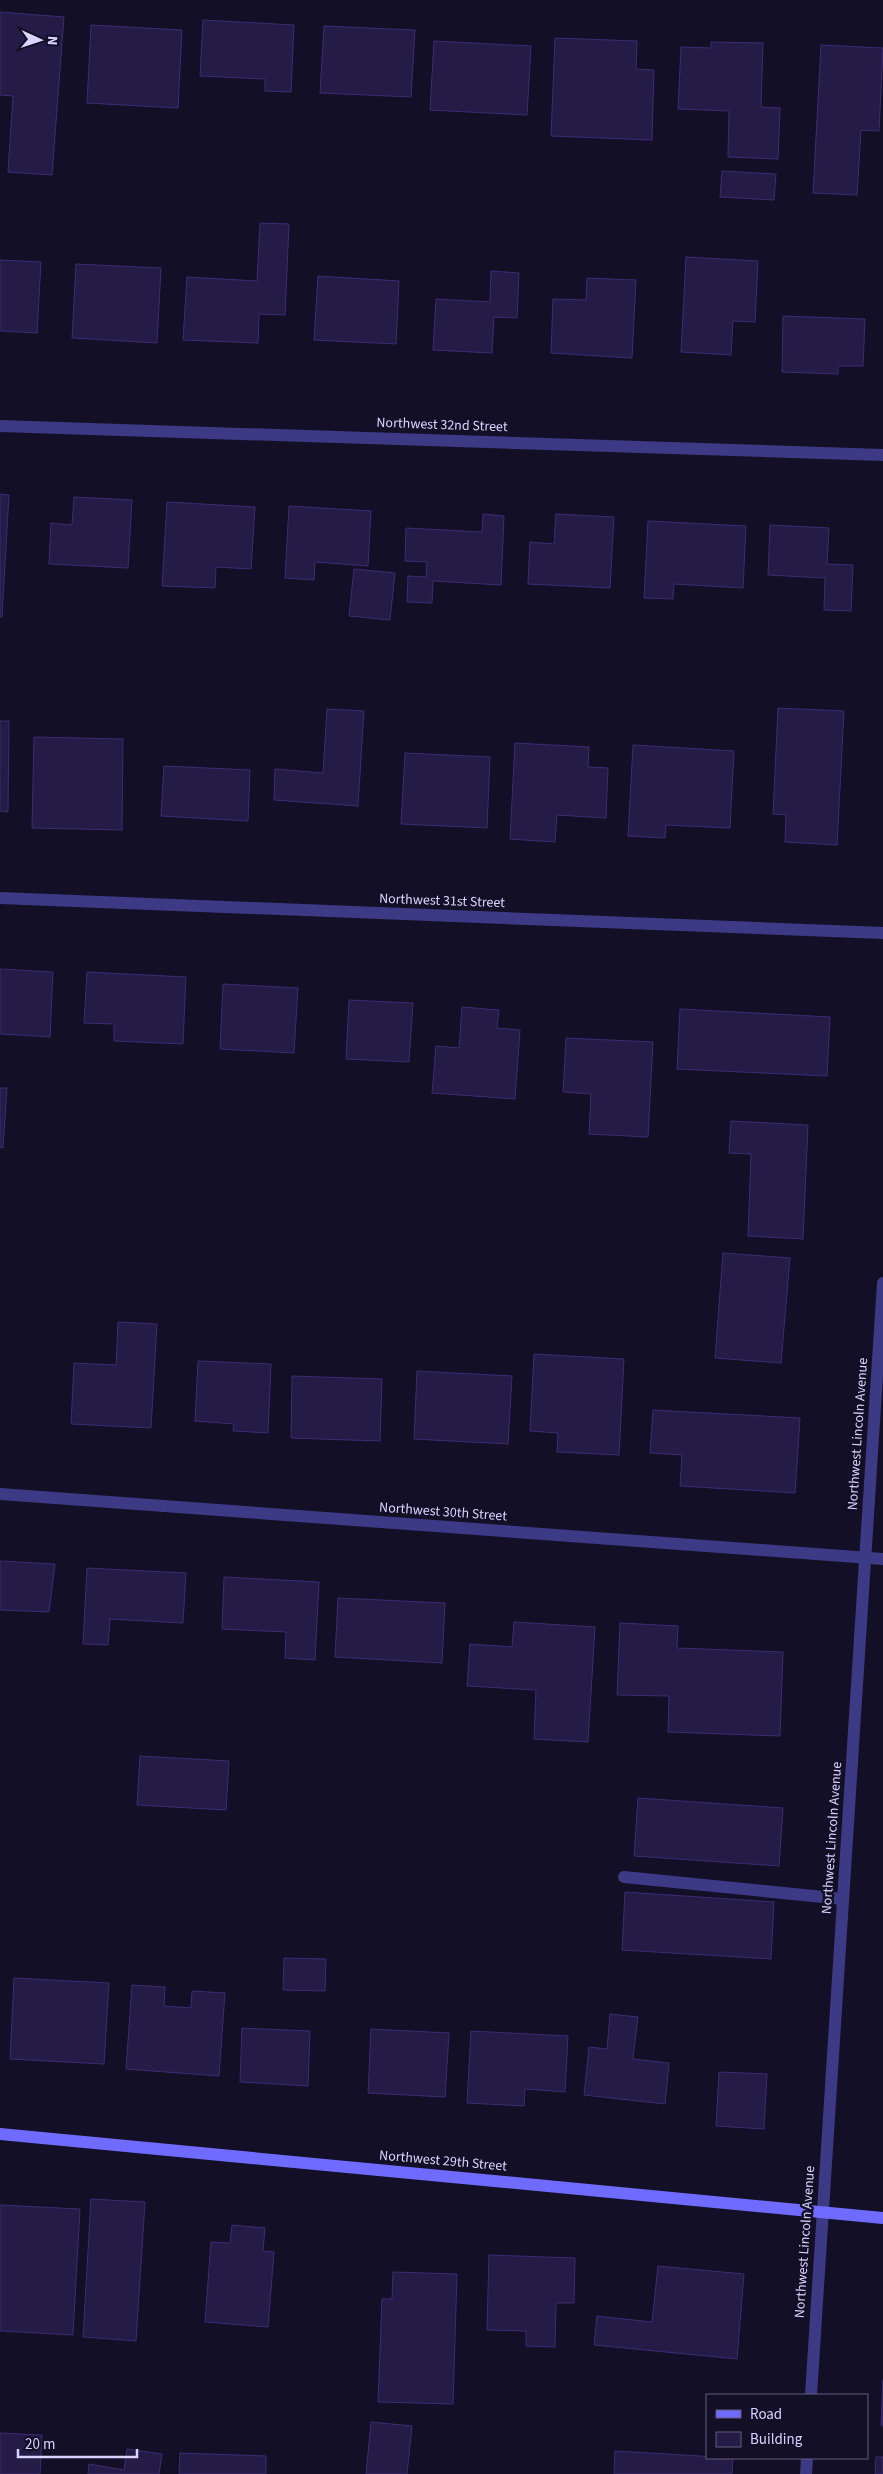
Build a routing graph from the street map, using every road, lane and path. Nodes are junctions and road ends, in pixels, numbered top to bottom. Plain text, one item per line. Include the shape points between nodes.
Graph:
1 (0, 426) edge
2 (883, 455) edge
3 (0, 898) edge
4 (883, 933) edge
5 (883, 1283) edge
6 (0, 1494) edge
7 (864, 1558) junction
8 (883, 1559) edge
9 (624, 1877) dead end
10 (843, 1900) junction
11 (0, 2134) edge
12 (822, 2212) junction
13 (883, 2218) edge
14 (811, 2394) edge
15 (807, 2459) edge
16 (806, 2474) edge

1 - 2 street, Northwest 32nd Street
3 - 4 street, Northwest 31st Street
5 - 7 street, Northwest Lincoln Avenue
6 - 7 street, Northwest 30th Street
7 - 8 street, Northwest 30th Street
7 - 10 street, Northwest Lincoln Avenue
9 - 10 street
10 - 12 street, Northwest Lincoln Avenue
11 - 12 street, Northwest 29th Street
12 - 13 street, Northwest 29th Street
12 - 14 street, Northwest Lincoln Avenue
15 - 16 street

